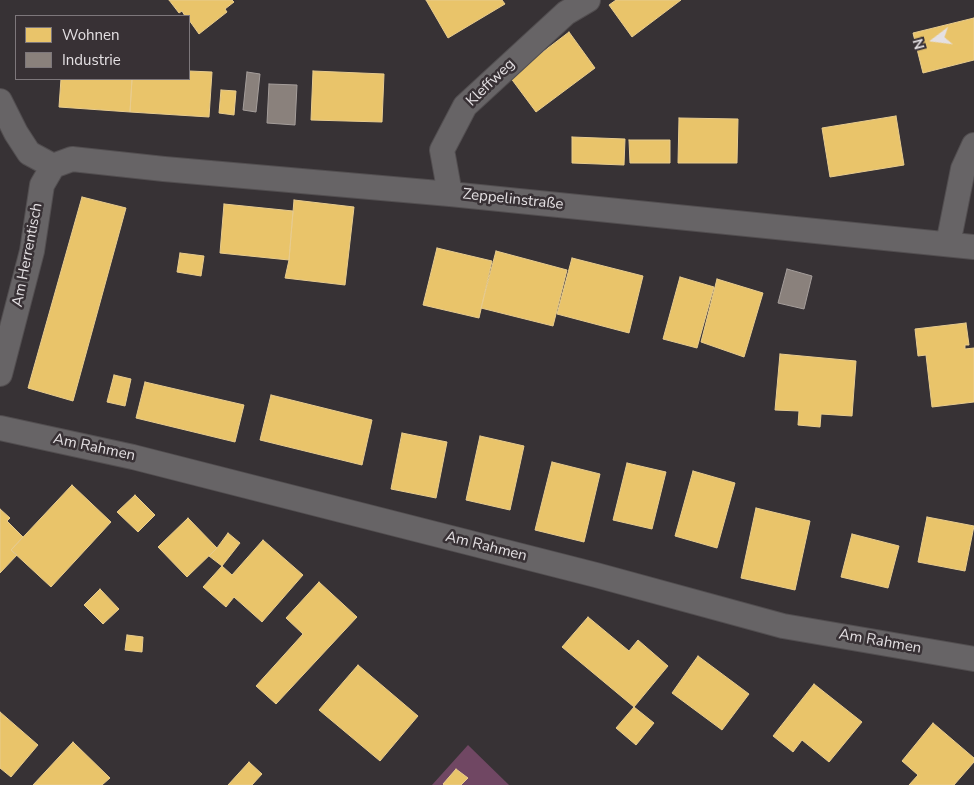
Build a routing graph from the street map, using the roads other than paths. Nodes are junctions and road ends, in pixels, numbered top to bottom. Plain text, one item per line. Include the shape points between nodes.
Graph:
1 (588, 0) edge
2 (0, 101) edge
3 (974, 145) edge
4 (52, 166) junction
5 (450, 194) junction
6 (948, 244) junction
7 (974, 247) edge
8 (0, 374) edge
9 (0, 428) edge
10 (974, 659) edge

1 - 5 street, Kleffweg via 566,12 465,106 442,150
2 - 4 street via 29,153
3 - 6 street via 963,169
4 - 5 street, Zeppelinstraße via 72,159
4 - 8 street, Am Herrentisch via 42,185 32,251
5 - 6 street, Zeppelinstraße
6 - 7 street, Zeppelinstraße
9 - 10 street, Am Rahmen via 143,459 783,626

